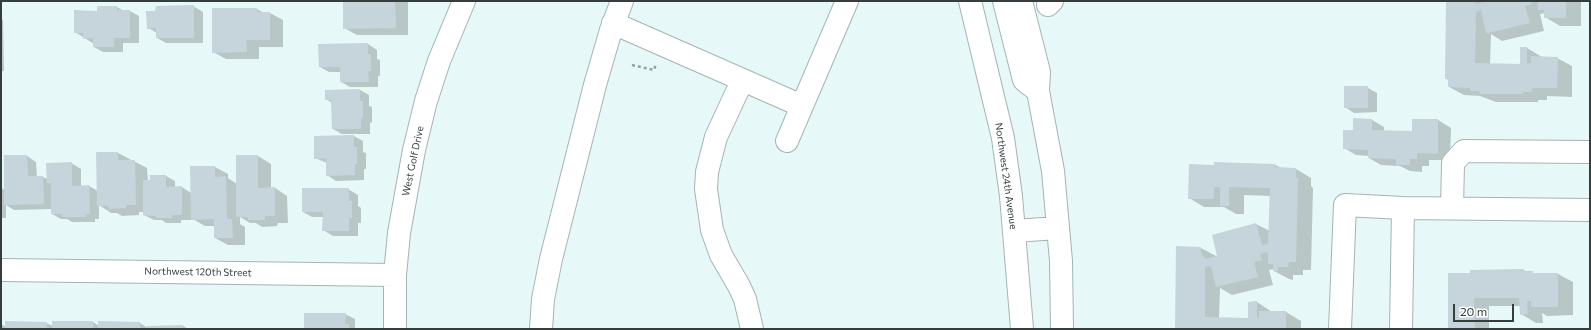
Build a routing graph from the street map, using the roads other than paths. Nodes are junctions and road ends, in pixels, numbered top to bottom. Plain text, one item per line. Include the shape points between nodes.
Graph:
1 (464, 1) edge
2 (622, 1) edge
3 (847, 1) edge
4 (970, 1) edge
5 (1004, 1) edge
6 (1021, 1) edge
7 (613, 23) junction
8 (742, 81) junction
9 (1038, 92) junction
10 (802, 106) junction
11 (787, 141) dead end
12 (1590, 152) edge
13 (1403, 208) junction
14 (1452, 208) junction
15 (1590, 210) edge
16 (1058, 228) junction
17 (1014, 231) junction
18 (1, 270) edge
19 (395, 275) junction
20 (395, 329) edge
21 (541, 329) edge
22 (752, 329) edge
23 (1022, 329) edge
24 (1062, 329) edge
25 (1340, 329) edge
26 (1401, 329) edge

1 - 19 street, West Golf Drive via 439,61 419,130 405,198
2 - 7 street
3 - 10 street
4 - 17 street, Northwest 24th Avenue via 1003,138
5 - 9 street via 1024,80
6 - 9 street via 1039,72
7 - 8 street
7 - 21 street via 550,265 543,299
8 - 10 street
8 - 22 street via 714,142 706,189 712,230 721,255 739,286
9 - 16 street via 1053,171
10 - 11 street
12 - 14 street via 1464,151 1453,163
13 - 14 street
13 - 25 street via 1345,205
13 - 26 street
14 - 15 street
16 - 17 street
16 - 24 street
17 - 23 street, Northwest 24th Avenue
18 - 19 street, Northwest 120th Street
19 - 20 street, West Golf Drive

